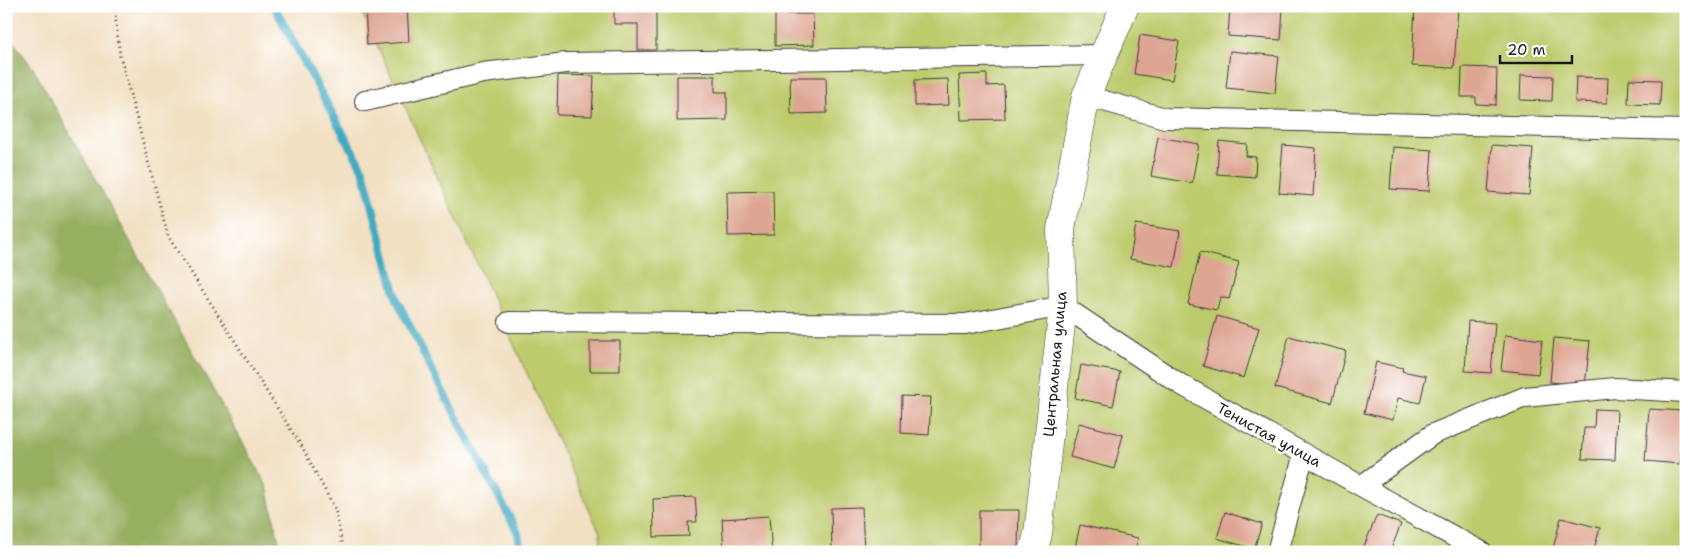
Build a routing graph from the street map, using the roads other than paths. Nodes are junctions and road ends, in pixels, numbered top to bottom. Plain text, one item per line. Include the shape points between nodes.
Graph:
1 (1125, 6) edge
2 (1103, 55) junction
3 (1086, 96) junction
4 (365, 101) dead end
5 (1686, 130) edge
6 (1063, 306) junction
7 (509, 322) dead end
8 (1686, 392) edge
9 (1304, 454) junction
10 (1361, 486) junction
11 (1033, 552) edge
12 (1277, 552) edge
13 (1482, 552) edge

1 - 2 main road, Центральная улица
2 - 3 main road, Центральная улица
2 - 4 street via 566,63 483,74
3 - 5 street via 1165,118
3 - 6 main road, Центральная улица via 1061,229
6 - 7 street via 964,324
6 - 9 street, Тенистая улица via 1180,384
6 - 11 main road, Центральная улица via 1038,534
8 - 10 street via 1615,388 1525,397 1433,434
9 - 10 street, Тенистая улица
9 - 12 street
10 - 13 street, Тенистая улица

